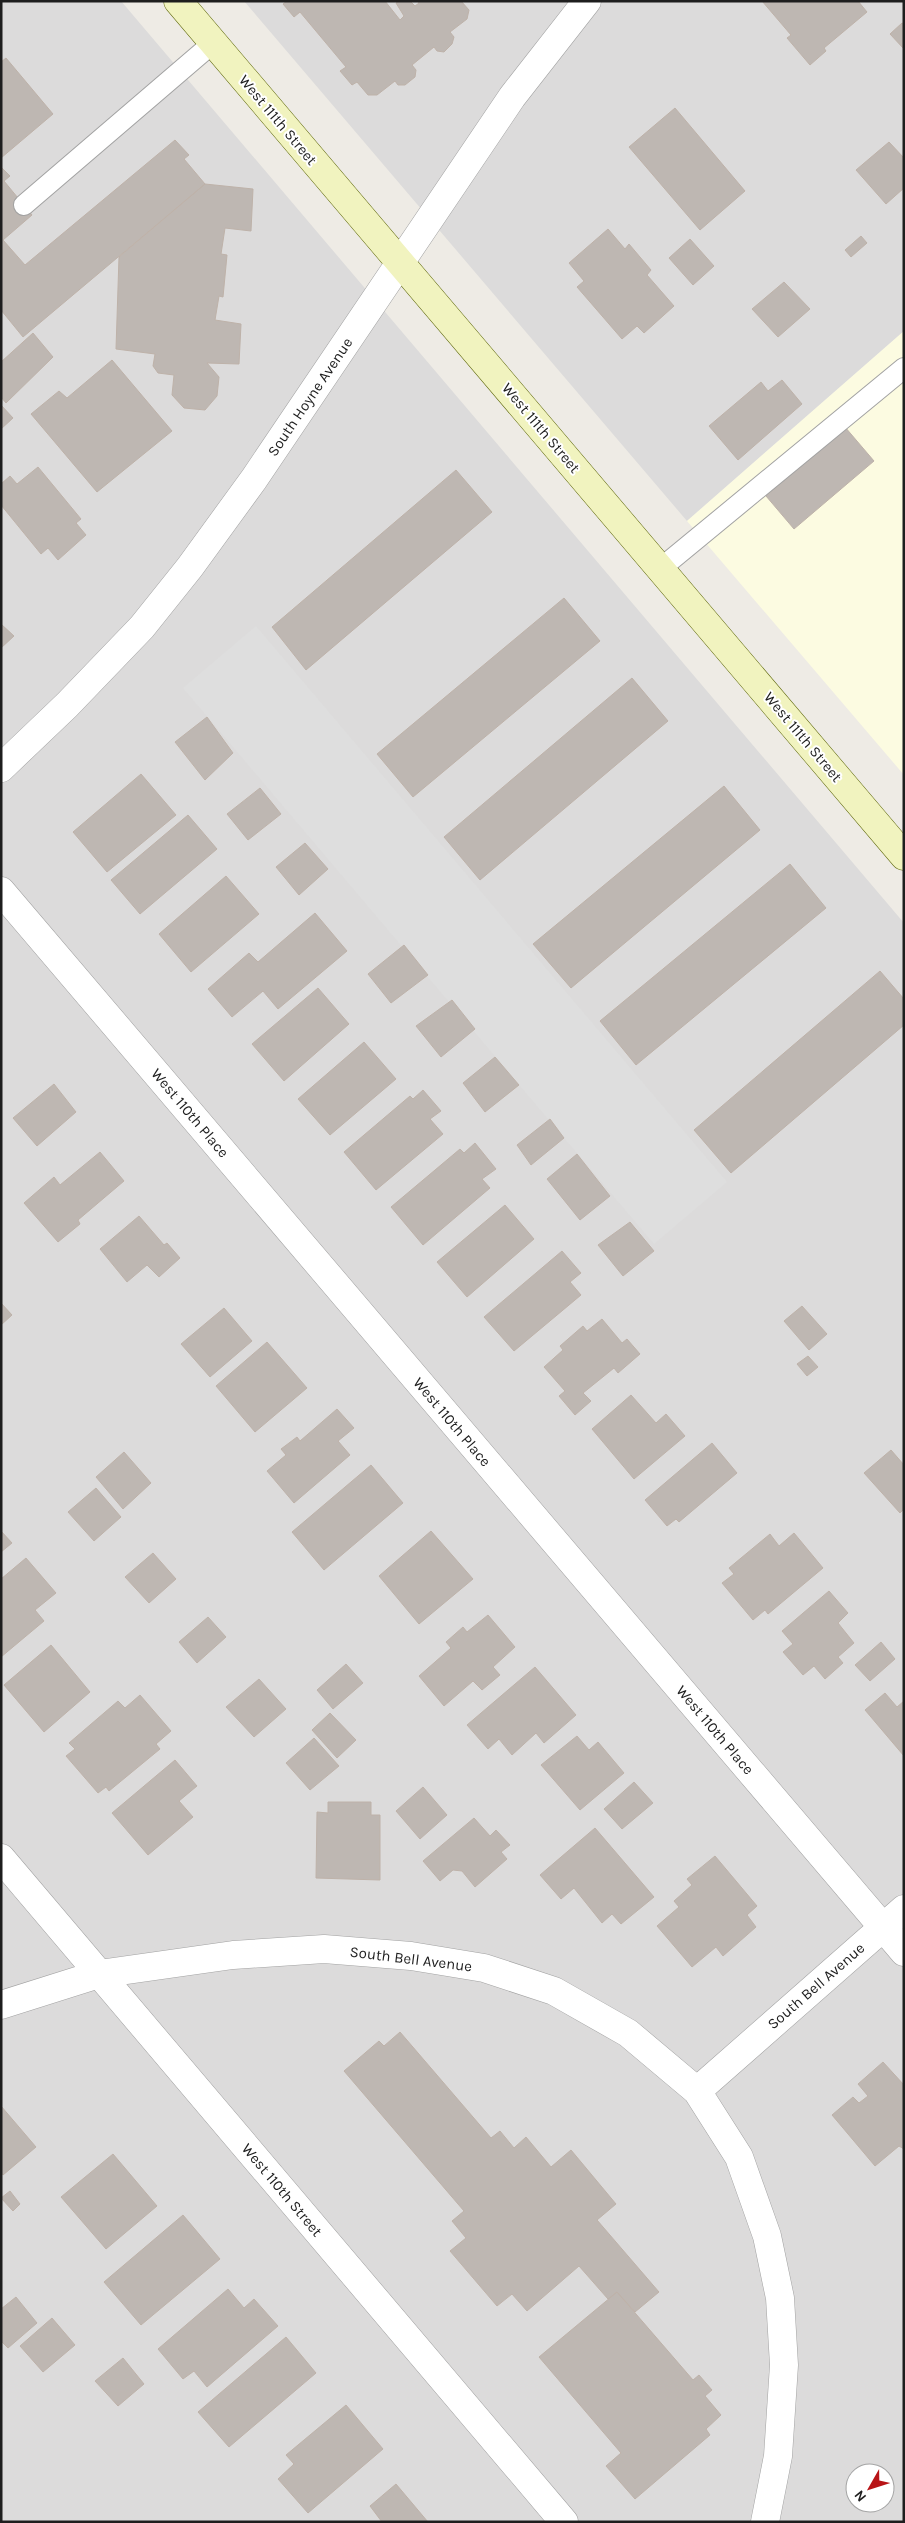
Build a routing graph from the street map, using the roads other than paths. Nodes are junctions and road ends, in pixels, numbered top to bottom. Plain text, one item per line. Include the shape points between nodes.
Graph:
1 (178, 1) edge
2 (587, 1) edge
3 (213, 43) junction
4 (24, 205) dead end
5 (401, 263) junction
6 (904, 368) edge
7 (660, 569) junction
8 (1, 768) edge
9 (904, 856) edge
10 (1, 891) edge
11 (1, 1858) edge
12 (904, 1909) edge
13 (882, 1927) junction
14 (904, 1952) edge
15 (99, 1974) junction
16 (1, 2004) edge
17 (696, 2090) junction
18 (564, 2522) edge
19 (765, 2522) edge

1 - 3 main road, West 111th Street
2 - 5 street, South Hoyne Avenue via 512,97
3 - 4 lane
3 - 5 main road, West 111th Street
5 - 7 main road, West 111th Street
5 - 8 street, South Hoyne Avenue via 254,479 178,582 135,634
6 - 7 lane
7 - 9 main road, West 111th Street
10 - 13 street, West 110th Place
11 - 15 street, West 110th Street
12 - 13 street, South Bell Avenue
13 - 14 street, West 110th Place
13 - 17 street, South Bell Avenue
15 - 16 street, South Bell Avenue
15 - 17 street, South Bell Avenue via 233,1955 324,1949 411,1956 484,1968 554,1991 628,2033
15 - 18 street, West 110th Street
17 - 19 street via 739,2157 767,2236 780,2298 784,2366 778,2456

